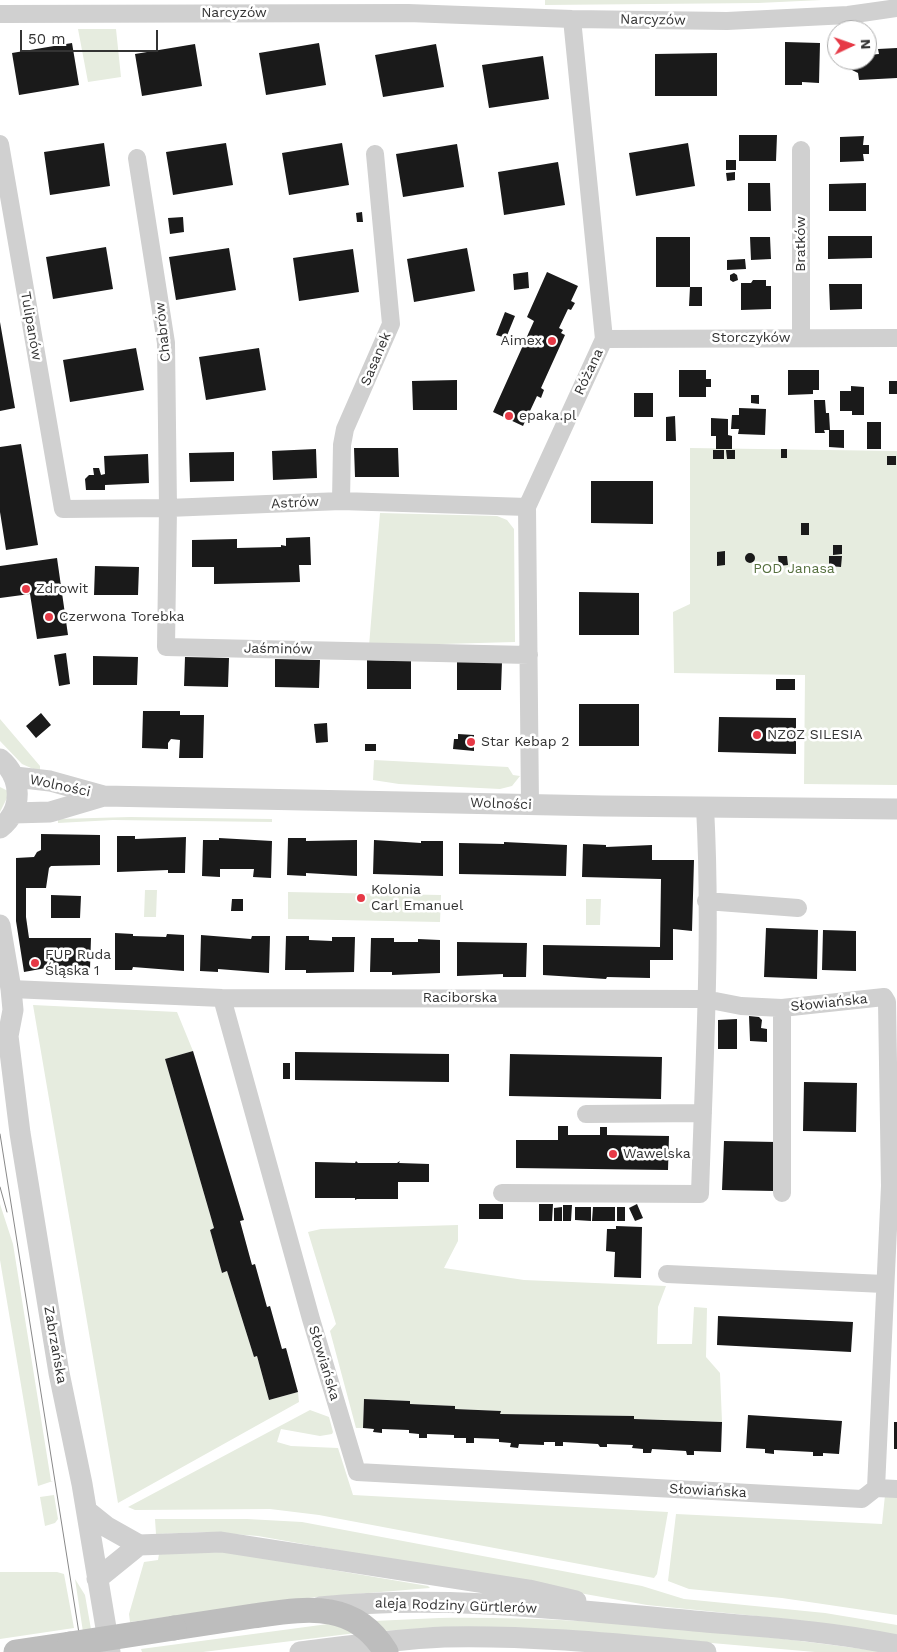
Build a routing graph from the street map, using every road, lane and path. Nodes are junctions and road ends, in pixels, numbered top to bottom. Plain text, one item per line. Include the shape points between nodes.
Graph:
1 (408, 6) edge
2 (897, 8) edge
3 (0, 14) edge
4 (572, 20) junction
5 (0, 144) edge
6 (801, 150) dead end
7 (375, 154) dead end
8 (137, 158) dead end
9 (801, 338) junction
10 (897, 338) edge
11 (604, 339) junction
12 (340, 500) junction
13 (527, 507) junction
14 (168, 508) junction
15 (63, 509) joint
16 (529, 655) junction
17 (0, 758) edge
18 (15, 777) junction
19 (104, 796) junction
20 (530, 805) junction
21 (705, 807) junction
22 (897, 809) edge
23 (7, 821) edge
24 (706, 901) junction
25 (798, 908) dead end
26 (0, 925) edge
27 (17, 988) junction
28 (222, 998) junction
29 (705, 999) junction
30 (782, 1008) junction
31 (4, 1028) edge
32 (702, 1113) junction
33 (586, 1114) dead end
34 (502, 1193) dead end
35 (782, 1193) dead end
36 (666, 1274) dead end
37 (884, 1284) junction
38 (876, 1488) junction
39 (897, 1489) edge
40 (86, 1511) junction
41 (138, 1545) junction
42 (97, 1580) junction
43 (308, 1608) junction
44 (629, 1614) junction
45 (445, 1637) junction
46 (897, 1645) edge
47 (383, 1647) edge
48 (654, 1650) edge
49 (17, 1652) edge
50 (110, 1652) edge
51 (300, 1652) edge
52 (427, 1652) edge
53 (706, 1652) edge

1 - 3 street, Narcyzów
1 - 4 street, Narcyzów
2 - 4 street, Narcyzów via 743,25
4 - 11 street, Różana
5 - 15 street, Tulipanów
6 - 9 street, Bratków
7 - 12 street, Sasanek via 391,324 345,430
8 - 14 street, Chabrów via 166,343
9 - 10 street, Storczyków
9 - 11 street, Storczyków
11 - 13 street, Różana
12 - 13 street, Astrów
12 - 14 street, Astrów
13 - 16 street, Różana
14 - 15 street, Astrów
14 - 16 street, Jaśminów via 166,647
16 - 20 street, Różana
17 - 18 street
18 - 19 street, Wolności via 50,781
18 - 23 street via 18,799
19 - 20 street, Wolności
19 - 23 street, Wolności
20 - 21 street, Wolności
21 - 22 street, Wolności
21 - 24 street
24 - 25 street
24 - 29 street
26 - 27 street, Zabrzańska
27 - 28 street, Raciborska
27 - 31 street, Zabrzańska
28 - 29 street, Raciborska
28 - 38 street, Słowiańska via 310,1319 357,1472 862,1499
29 - 30 street, Słowiańska via 741,1006
29 - 32 street
30 - 35 street
30 - 37 street, Słowiańska via 884,997 887,1002 890,1186
31 - 40 street, Zabrzańska via 58,1364
32 - 33 street
32 - 34 street via 700,1194
36 - 37 street
37 - 38 street, Słowiańska
38 - 39 street
40 - 41 street
40 - 42 street, Zabrzańska
41 - 42 street
41 - 44 street via 221,1542 529,1590
42 - 50 street, Zabrzańska
43 - 44 street, aleja Rodziny Gürtlerów via 404,1602
43 - 47 main road via 346,1616 370,1632
43 - 49 main road, aleja Rodziny Gürtlerów, bridge
44 - 46 street, aleja Rodziny Gürtlerów via 776,1628
45 - 47 street
45 - 48 street via 589,1641
45 - 52 street
47 - 51 street
48 - 53 street

